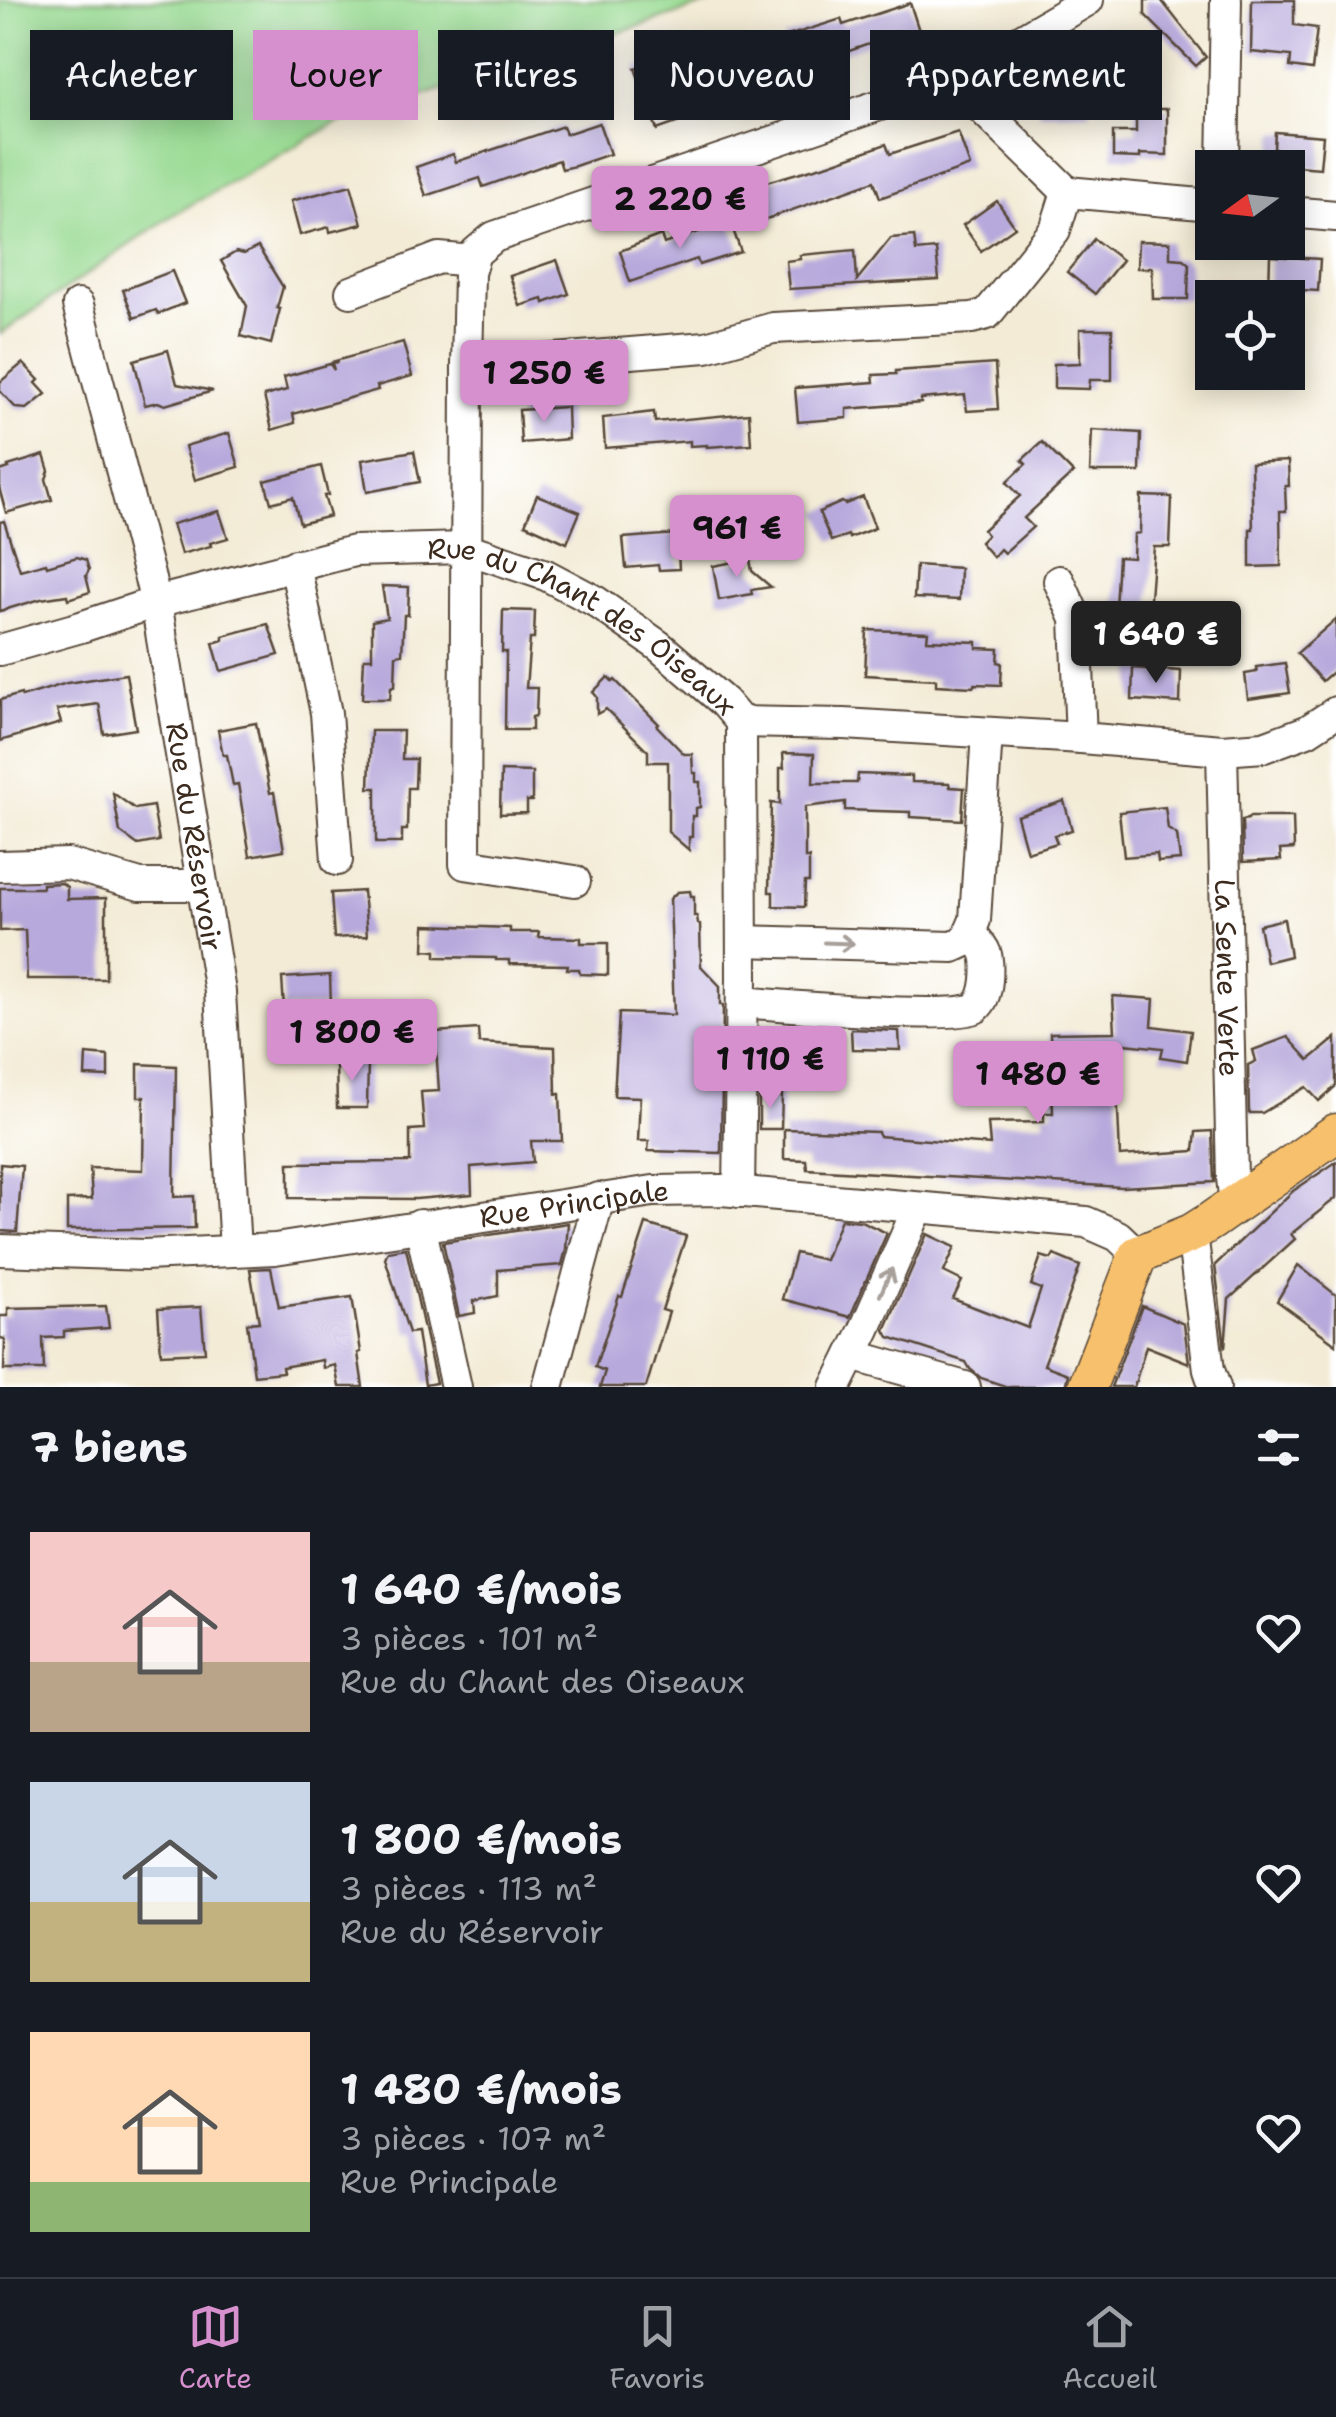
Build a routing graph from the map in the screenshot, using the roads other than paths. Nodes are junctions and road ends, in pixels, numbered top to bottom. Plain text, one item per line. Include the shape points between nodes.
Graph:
1 (1088, 0) edge
2 (1226, 0) edge
3 (1038, 30) edge
4 (870, 109) edge
5 (994, 120) edge
6 (1223, 150) edge
7 (1067, 192) junction
8 (1195, 203) edge
9 (1305, 213) edge
10 (1336, 216) edge
11 (472, 261) junction
12 (351, 292) dead end
13 (78, 304) dead end
14 (467, 366) junction
15 (465, 548) junction
16 (295, 565) junction
17 (1059, 581) dead end
18 (156, 602) junction
19 (0, 650) edge
20 (1336, 712) edge
21 (741, 722) junction
22 (988, 733) junction
23 (1081, 738) junction
24 (1222, 750) junction
25 (336, 860) dead end
26 (0, 866) edge
27 (575, 881) dead end
28 (202, 884) junction
29 (970, 932) junction
30 (742, 941) junction
31 (742, 1002) junction
32 (1336, 1133) edge
33 (739, 1192) junction
34 (599, 1198) junction
35 (1235, 1204) junction
36 (918, 1208) junction
37 (420, 1225) junction
38 (1192, 1233) junction
39 (235, 1250) junction
40 (1138, 1255) junction
41 (1, 1256) edge
42 (852, 1355) junction
43 (456, 1387) edge
44 (548, 1387) edge
45 (836, 1387) edge
46 (965, 1387) edge
47 (1087, 1387) edge
48 (1214, 1387) edge

1 - 3 street
2 - 6 street
4 - 11 street via 494,238
5 - 7 street
7 - 8 street
7 - 14 street via 1055,230 987,314 773,328 706,347
9 - 10 street
11 - 12 street via 439,258
11 - 14 street
13 - 18 street, Rue du Réservoir
14 - 15 street
15 - 16 street, Rue du Chant des Oiseaux via 354,551
15 - 21 street, Rue du Chant des Oiseaux via 546,575 595,601 660,646
15 - 27 street via 465,864
16 - 18 street, Rue du Chant des Oiseaux
16 - 25 street via 326,713
17 - 23 street via 1076,619
18 - 19 street, Rue du Chant des Oiseaux
18 - 28 street, Rue du Réservoir
20 - 24 street, Rue du Chant des Oiseaux via 1264,747
21 - 22 street, Rue du Chant des Oiseaux
21 - 30 street
22 - 23 street, Rue du Chant des Oiseaux
22 - 29 street
23 - 24 street, Rue du Chant des Oiseaux
24 - 35 street, La Sente Verte
26 - 28 street via 68,864 140,885
28 - 39 street, Rue du Réservoir via 220,992
30 -> 29 street via 953,947
29 - 31 street via 985,948 988,964 986,994 975,1008 886,1011
30 - 31 street
31 - 33 street
32 - 35 main road
33 - 34 street, Rue Principale via 653,1190
33 - 36 street, Rue Principale
34 - 37 street, Rue Principale
34 - 44 street
35 - 38 main road
36 - 40 street, Rue Principale via 1086,1222 1118,1236
42 -> 36 street
37 - 39 street, Rue Principale
37 - 43 street
38 - 40 main road
38 - 48 street
39 - 41 street, Rue Principale
40 - 47 main road
42 - 45 street
42 - 46 street

